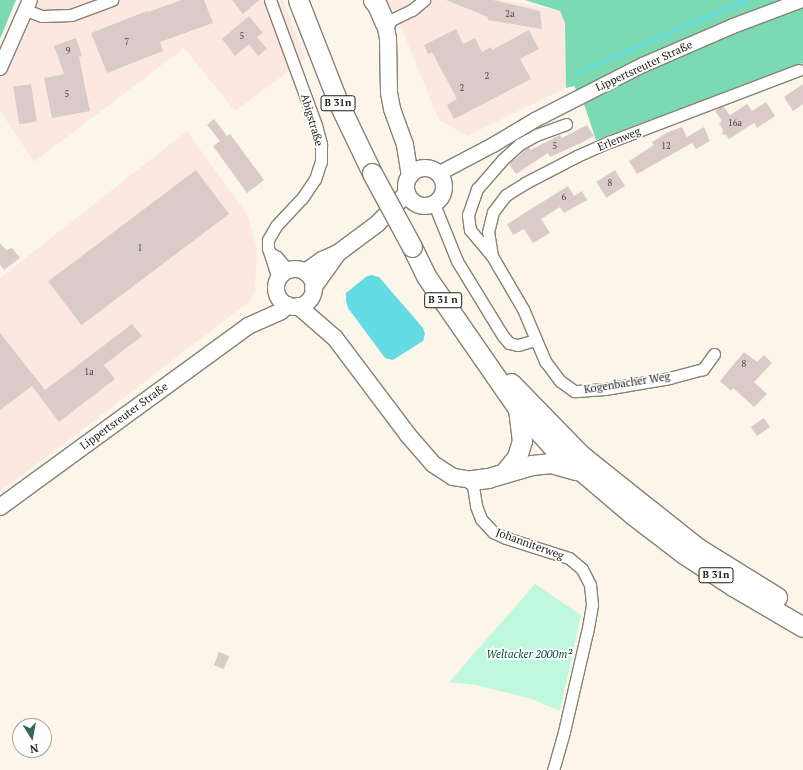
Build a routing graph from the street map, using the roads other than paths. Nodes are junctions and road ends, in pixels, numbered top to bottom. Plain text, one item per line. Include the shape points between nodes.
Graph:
1 (112, 0) edge
2 (270, 0) edge
3 (298, 0) edge
4 (315, 0) edge
5 (373, 0) edge
6 (424, 0) edge
7 (802, 0) edge
8 (28, 5) edge
9 (385, 23) junction
10 (310, 30) junction
11 (0, 68) edge
12 (799, 70) dead end
13 (566, 124) dead end
14 (405, 145) junction
15 (435, 175) junction
16 (410, 176) junction
17 (412, 199) junction
18 (434, 204) junction
19 (412, 247) joint
20 (338, 253) junction
21 (492, 256) junction
22 (305, 272) junction
23 (283, 274) junction
24 (313, 291) junction
25 (288, 302) junction
26 (335, 338) junction
27 (535, 340) junction
28 (479, 351) junction
29 (714, 354) dead end
30 (518, 409) junction
31 (581, 472) junction
32 (504, 473) junction
33 (472, 480) junction
34 (0, 506) edge
35 (803, 612) edge
36 (803, 627) edge
37 (554, 770) edge

1 - 8 street via 72,15 42,16
2 - 23 street, Abigstraße via 321,144 321,161 315,179 272,232 268,244 270,253 277,257
3 - 10 highway, B 31n
4 - 10 highway, B 31n via 311,8
5 - 9 highway
6 - 9 street via 412,10
7 - 15 street, Lippertsreuter Straße via 733,26 643,65
8 - 11 street
9 - 14 main road via 388,39 389,93 392,110
10 - 19 highway, B 31n, bridge via 338,102
12 - 21 street, Erlenweg via 609,142 525,183 506,195 493,212 488,232
13 - 21 street, Erlenweg via 520,144 477,189 468,214 470,230
14 - 15 main road
14 - 16 main road
15 - 16 main road via 414,172
15 - 18 main road via 444,187 442,197
16 - 17 main road via 407,184
17 - 18 main road via 423,206
17 - 20 main road
18 - 27 street via 457,261 503,336 509,343 518,345
19 - 28 highway, B 31 n via 426,276
20 - 22 main road
20 - 24 main road
21 - 27 street, Erlenweg via 523,309
22 - 23 main road via 294,269
22 - 24 main road via 311,279
23 - 25 main road via 276,283
24 - 25 main road via 307,302
24 - 26 main road
25 - 26 main road
25 - 34 main road, Lippertsreuter Straße via 248,326
26 - 33 main road via 433,464 453,477
27 - 29 street, Kogenbacher Weg via 545,361 560,382 574,391 605,389 670,378 704,369
28 - 30 highway, B 31n
28 - 35 highway, B 31n via 581,454 644,506 698,548
30 - 31 highway, B 31n via 552,446
30 - 32 highway, B 31n via 522,441 517,458
31 - 32 highway, B 31n via 551,463
31 - 36 highway, B 31n via 684,554
32 - 33 highway
33 - 37 street, Johanniterweg via 481,520 493,532 569,558 582,569 590,585 592,605 587,632

